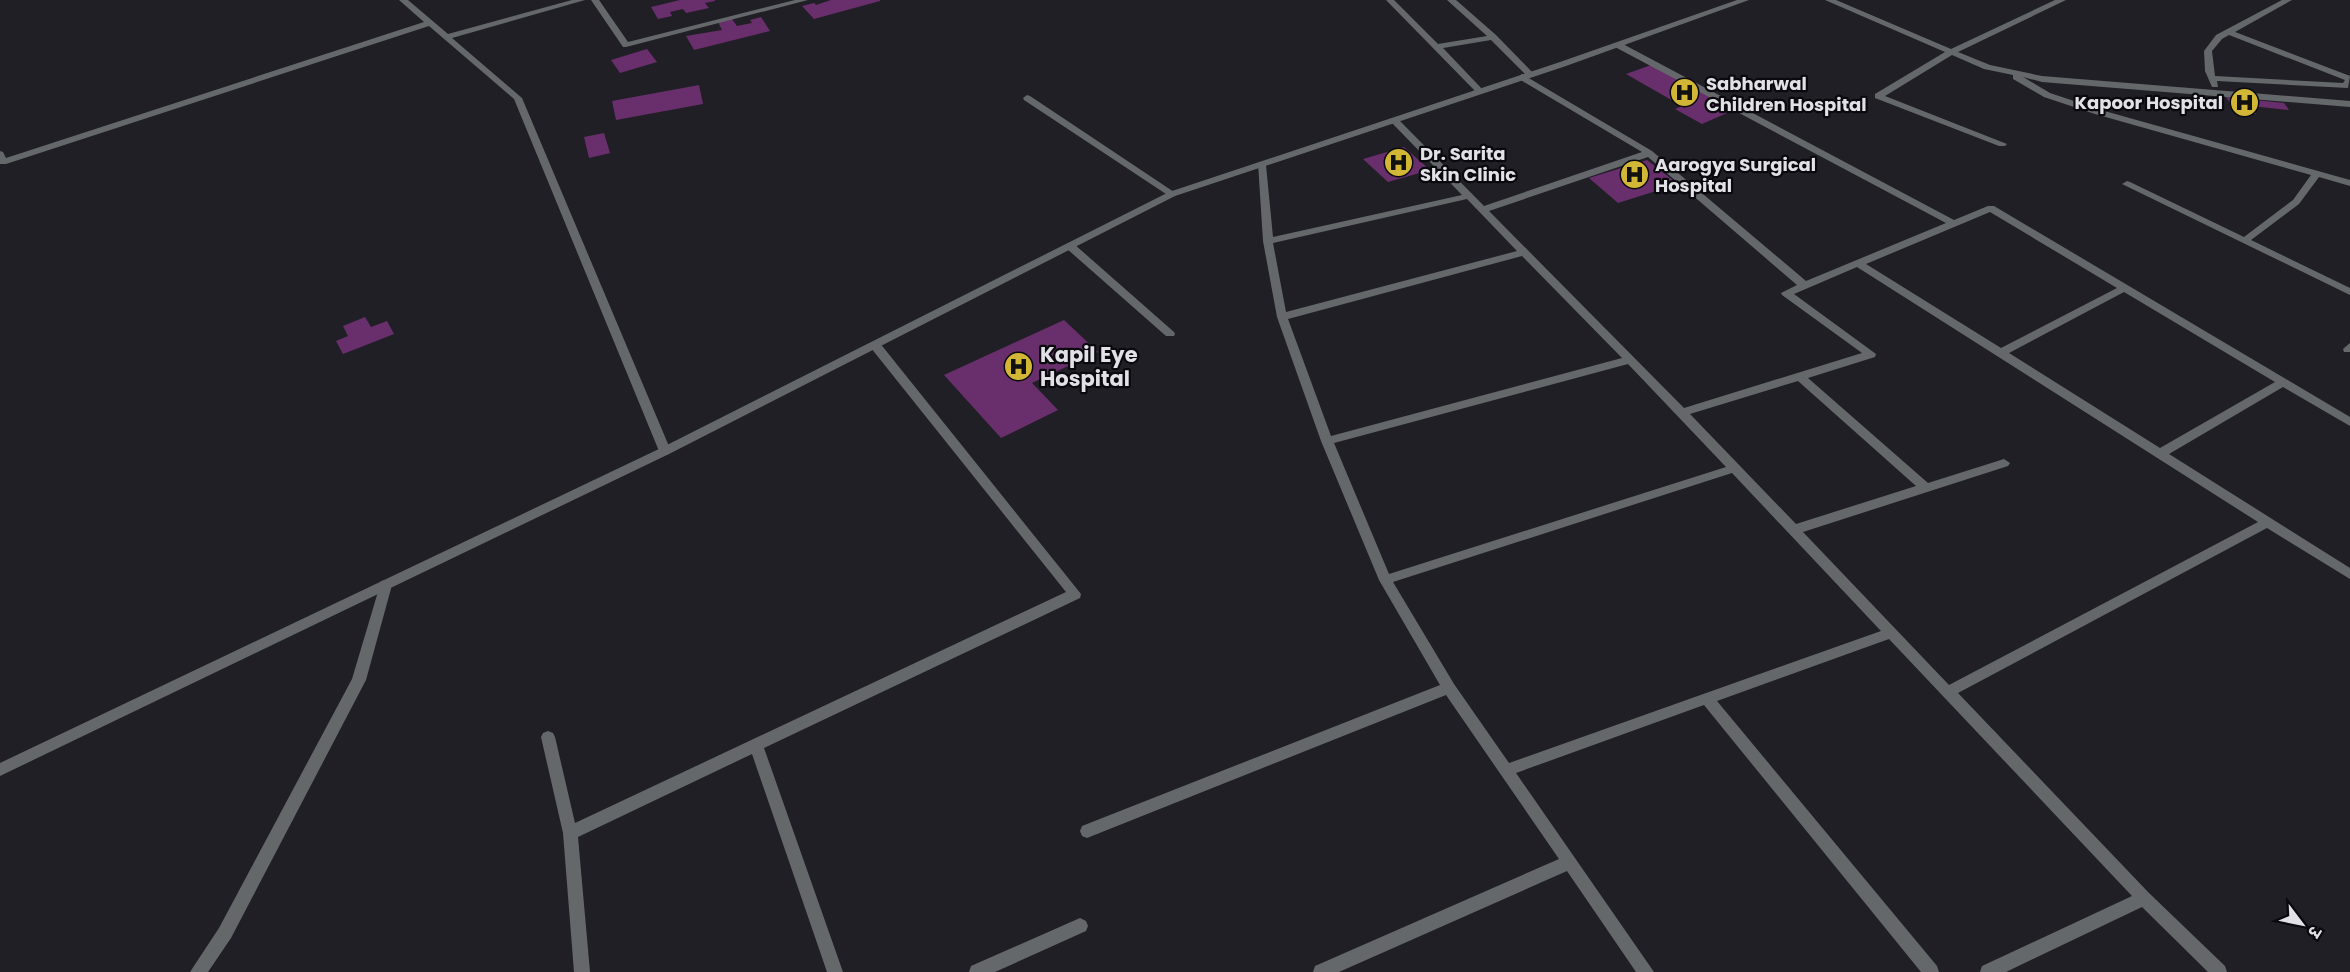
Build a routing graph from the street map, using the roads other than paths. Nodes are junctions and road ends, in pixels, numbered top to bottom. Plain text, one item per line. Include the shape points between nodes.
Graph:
1 (403, 0) edge
2 (581, 0) edge
3 (595, 0) edge
4 (804, 0) edge
5 (1390, 0) edge
6 (1451, 0) edge
7 (1745, 0) edge
8 (1829, 0) edge
9 (2062, 0) edge
10 (2288, 0) edge
11 (430, 23) junction
12 (2229, 32) junction
13 (446, 37) junction
14 (1493, 37) junction
15 (1618, 45) junction
16 (1437, 47) junction
17 (1950, 52) junction
18 (2008, 72) junction
19 (1526, 76) junction
20 (2212, 78) junction
21 (1480, 91) junction
22 (2218, 93) junction
23 (1027, 98) dead end
24 (2350, 104) edge
25 (1394, 120) junction
26 (2002, 144) dead end
27 (1649, 153) junction
28 (0, 154) edge
29 (1261, 165) junction
30 (2317, 174) junction
31 (2350, 183) edge
32 (2127, 184) dead end
33 (1172, 194) junction
34 (1469, 196) junction
35 (1483, 210) junction
36 (1953, 224) junction
37 (1268, 241) junction
38 (2244, 241) junction
39 (1070, 246) junction
40 (1524, 252) junction
41 (1858, 263) junction
42 (1804, 285) junction
43 (2124, 288) junction
44 (2350, 292) edge
45 (1282, 317) junction
46 (1170, 334) dead end
47 (875, 345) junction
48 (2001, 353) junction
49 (1630, 360) junction
50 (1799, 376) junction
51 (2284, 382) junction
52 (1682, 413) junction
53 (2350, 422) edge
54 (1327, 441) junction
55 (665, 451) junction
56 (2160, 454) junction
57 (2004, 463) dead end
58 (1734, 468) junction
59 (1927, 489) junction
60 (2268, 522) junction
61 (1793, 530) junction
62 (2350, 574) edge
63 (1385, 580) junction
64 (386, 585) junction
65 (1891, 633) junction
66 (1449, 688) junction
67 (1948, 692) junction
68 (1707, 699) junction
69 (548, 737) dead end
70 (756, 745) junction
71 (0, 770) edge
72 (1506, 770) junction
73 (1087, 831) dead end
74 (570, 833) junction
75 (1570, 862) junction
76 (2144, 898) junction
77 (1080, 926) dead end
78 (198, 972) edge
79 (582, 972) edge
80 (835, 972) edge
81 (977, 972) edge
82 (1321, 972) edge
83 (1646, 972) edge
84 (1931, 972) edge
85 (1988, 972) edge
86 (2218, 972) edge

1 - 11 street
2 - 13 street
3 - 4 street via 626,45
5 - 16 street
6 - 14 street
7 - 15 street
8 - 17 street
9 - 17 street
10 - 12 street
11 - 13 street
11 - 28 street via 3,162
12 - 20 street via 2219,37 2208,51
12 - 20 street via 2350,79 2345,87
13 - 55 street via 518,98
14 - 16 street
14 - 19 street
15 - 19 street
15 - 36 street
16 - 21 street
17 - 18 street
17 - 26 street via 1878,96
18 - 22 street
18 - 30 street via 2047,95
19 - 21 street
19 - 27 street
20 - 22 street
21 - 25 street
22 - 24 street
23 - 33 street
25 - 29 street
25 - 34 street
27 - 35 street
27 - 42 street
29 - 33 street
29 - 37 street
30 - 31 street
30 - 38 street via 2296,202
32 - 38 street
33 - 39 street
34 - 35 street
34 - 37 street
35 - 40 street
36 - 41 street
36 - 43 street via 1991,208
37 - 45 street
38 - 44 street
39 - 46 street
39 - 47 street
40 - 45 street
40 - 49 street
41 - 42 street
41 - 48 street
42 - 50 street via 1786,293 1871,354
43 - 48 street
43 - 51 street
45 - 54 street
47 - 55 street
47 - 70 street via 1075,594
48 - 56 street
49 - 52 street
49 - 54 street
50 - 52 street
50 - 59 street
51 - 53 street
51 - 56 street
52 - 58 street
54 - 63 street
55 - 64 street
56 - 60 street
57 - 59 street
58 - 61 street
58 - 63 street
59 - 61 street
60 - 62 street
60 - 67 street
61 - 65 street
63 - 66 street
64 - 71 street
64 - 78 street via 359,680 225,933
65 - 67 street
65 - 68 street
66 - 72 street
66 - 73 street
67 - 76 street
68 - 72 street
68 - 84 street
69 - 74 street
70 - 74 street
70 - 80 street
72 - 75 street
74 - 79 street
75 - 82 street
75 - 83 street
76 - 85 street
76 - 86 street
77 - 81 street

